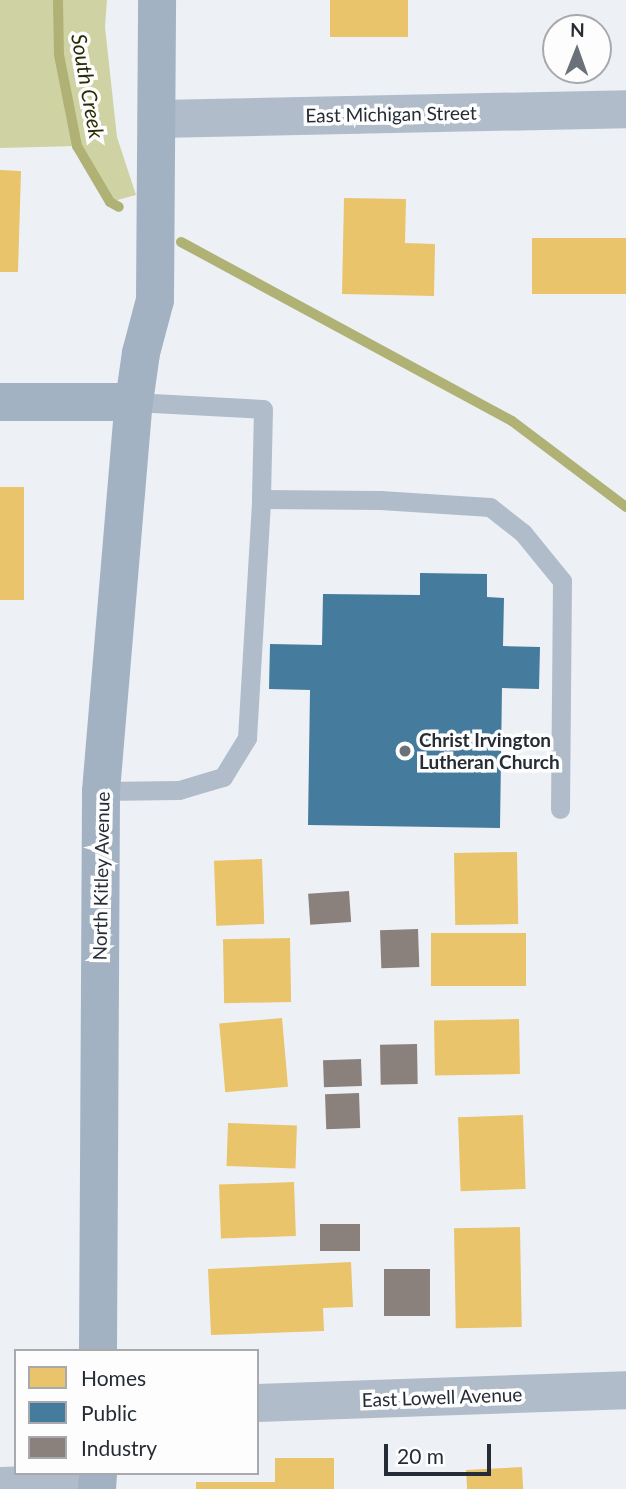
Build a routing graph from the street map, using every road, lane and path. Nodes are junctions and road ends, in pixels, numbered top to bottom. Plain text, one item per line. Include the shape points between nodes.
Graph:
1 (156, 0) edge
2 (626, 110) edge
3 (157, 119) junction
4 (0, 402) edge
5 (134, 402) junction
6 (261, 499) junction
7 (101, 792) junction
8 (560, 809) dead end
9 (98, 1349) edge
10 (626, 1390) edge
11 (259, 1403) edge
12 (97, 1482) edge
13 (0, 1486) edge

1 - 3 street, North Kitley Avenue
2 - 3 street, East Michigan Street
3 - 5 street, North Kitley Avenue via 155,300
4 - 5 street
5 - 6 lane via 263,409
5 - 7 street, North Kitley Avenue
6 - 7 lane via 247,738 223,777 179,790
6 - 8 lane via 380,499 490,507 523,533 562,581
7 - 9 street, North Kitley Avenue
10 - 11 street, East Lowell Avenue
12 - 13 street

